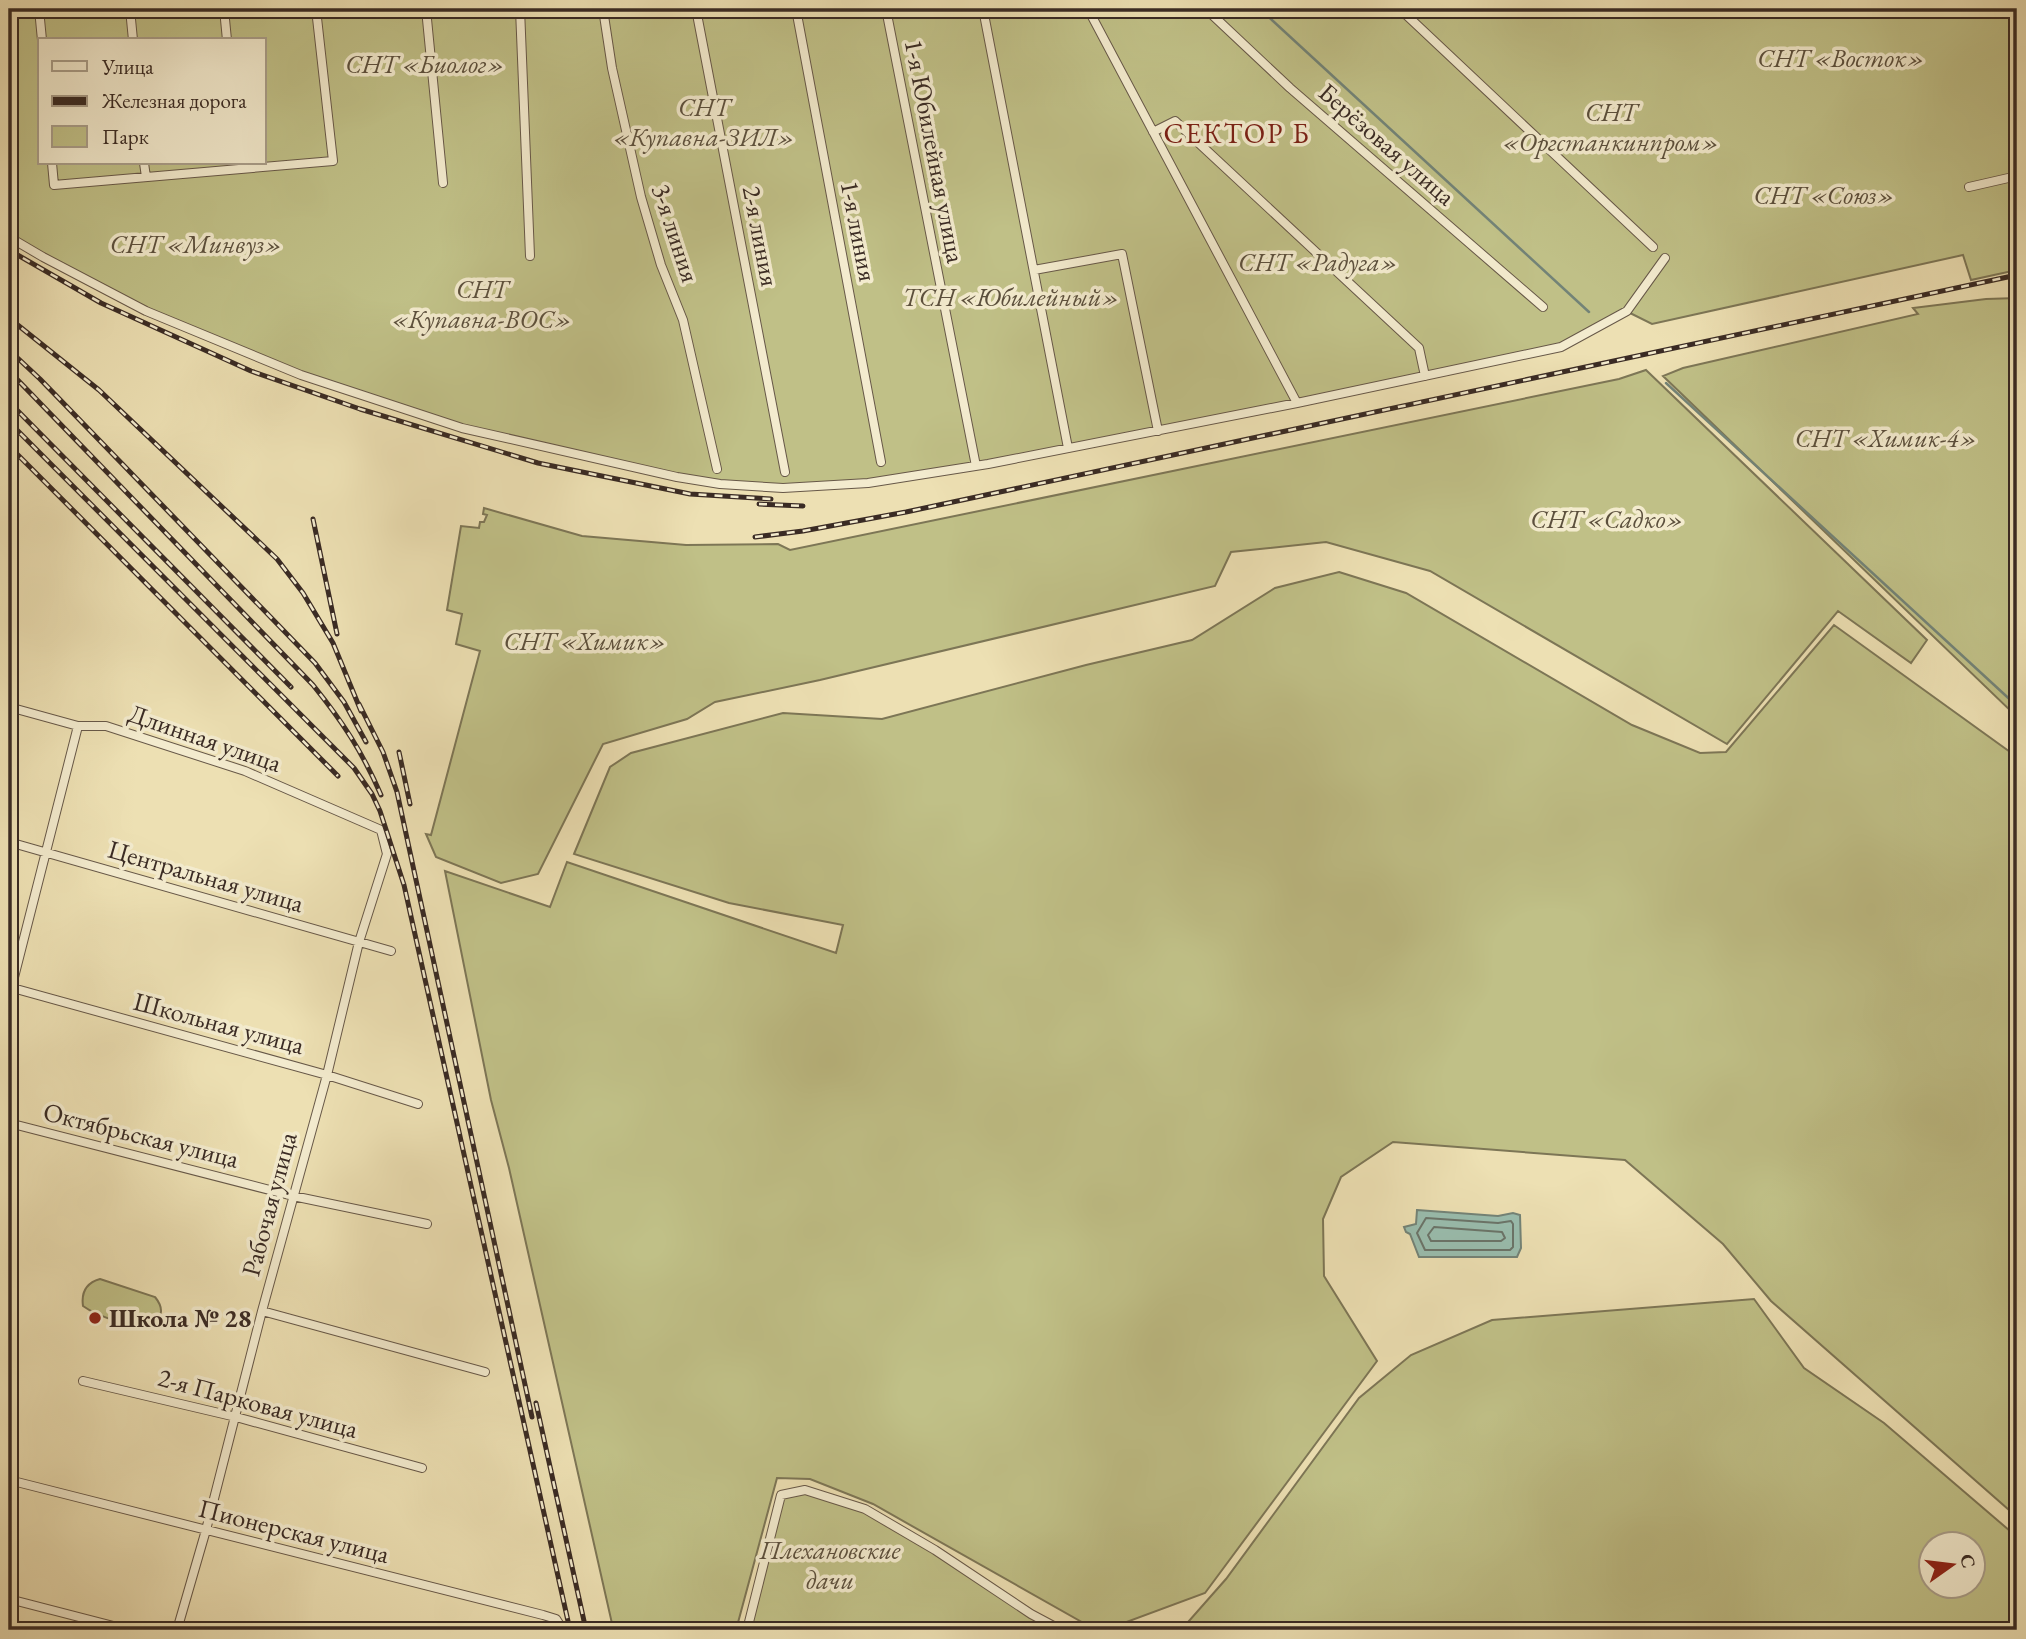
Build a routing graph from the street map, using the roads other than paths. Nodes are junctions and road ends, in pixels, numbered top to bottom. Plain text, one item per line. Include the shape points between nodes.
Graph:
1 (39, 9) edge
2 (130, 9) edge
3 (224, 9) edge
4 (316, 9) edge
5 (426, 9) edge
6 (520, 9) edge
7 (603, 9) edge
8 (696, 9) edge
9 (796, 9) edge
10 (886, 9) edge
11 (983, 9) edge
12 (1088, 9) edge
13 (1206, 9) edge
14 (1400, 9) edge
15 (42, 38) edge
16 (133, 38) edge
17 (227, 38) edge
18 (1153, 132) junction
19 (52, 164) edge
20 (145, 164) edge
21 (239, 166) edge
22 (2017, 176) edge
23 (146, 177) junction
24 (443, 183) dead end
25 (1969, 187) dead end
26 (9, 237) edge
27 (1653, 247) dead end
28 (530, 256) dead end
29 (1665, 258) dead end
30 (1034, 270) junction
31 (1543, 307) dead end
32 (1425, 376) junction
33 (1297, 403) junction
34 (1158, 431) junction
35 (1068, 448) junction
36 (881, 462) dead end
37 (976, 466) junction
38 (717, 469) dead end
39 (785, 472) dead end
40 (9, 707) edge
41 (78, 726) junction
42 (381, 831) joint
43 (9, 842) edge
44 (45, 851) junction
45 (359, 942) junction
46 (391, 951) dead end
47 (9, 991) edge
48 (327, 1074) junction
49 (418, 1104) dead end
50 (9, 1123) edge
51 (293, 1196) junction
52 (427, 1224) dead end
53 (261, 1311) junction
54 (485, 1373) dead end
55 (83, 1381) dead end
56 (236, 1417) junction
57 (422, 1468) dead end
58 (9, 1480) edge
59 (206, 1530) junction
60 (9, 1599) edge
61 (129, 1630) edge
62 (177, 1630) edge
63 (564, 1630) edge
64 (747, 1630) edge
65 (1061, 1630) edge

1 - 15 street
2 - 16 street
3 - 17 street
4 - 21 street via 333,161
5 - 24 street
6 - 28 street
7 - 38 street, 3-я линия via 641,197 683,320
8 - 39 street, 2-я линия
9 - 36 street, 1-я линия
10 - 37 street, 1-я Юбилейная улица
11 - 30 street
12 - 18 street
13 - 31 street, Берёзовая улица via 1290,88
14 - 27 street
18 - 32 street via 1175,121 1419,348
18 - 33 street
19 - 23 street via 54,185
20 - 23 street
21 - 23 street
22 - 25 street
26 - 37 street via 146,311 301,375 462,428 720,484 783,488 869,483
29 - 32 street via 1627,311 1561,347
30 - 34 street via 1122,254
30 - 35 street
32 - 33 street
33 - 34 street
34 - 35 street
35 - 37 street
40 - 41 street, Длинная улица
41 - 42 street, Длинная улица via 106,726 246,771
41 - 44 street
42 - 45 street, Рабочая улица via 387,855
43 - 44 street, Центральная улица
44 - 45 street, Центральная улица
44 - 47 street
45 - 46 street, Центральная улица
45 - 48 street, Рабочая улица
47 - 48 street, Школьная улица
48 - 49 street, Школьная улица
48 - 51 street, Рабочая улица
50 - 51 street, Октябрьская улица
51 - 52 street, Октябрьская улица
51 - 53 street, Рабочая улица
53 - 54 street
53 - 56 street, Рабочая улица
55 - 56 street, 2-я Парковая улица
56 - 57 street, 2-я Парковая улица
56 - 59 street, Рабочая улица
58 - 59 street, Пионерская улица
59 - 62 street, Рабочая улица
59 - 63 street, Пионерская улица via 543,1615 556,1619
60 - 61 street
64 - 65 street via 781,1495 805,1490 865,1509

